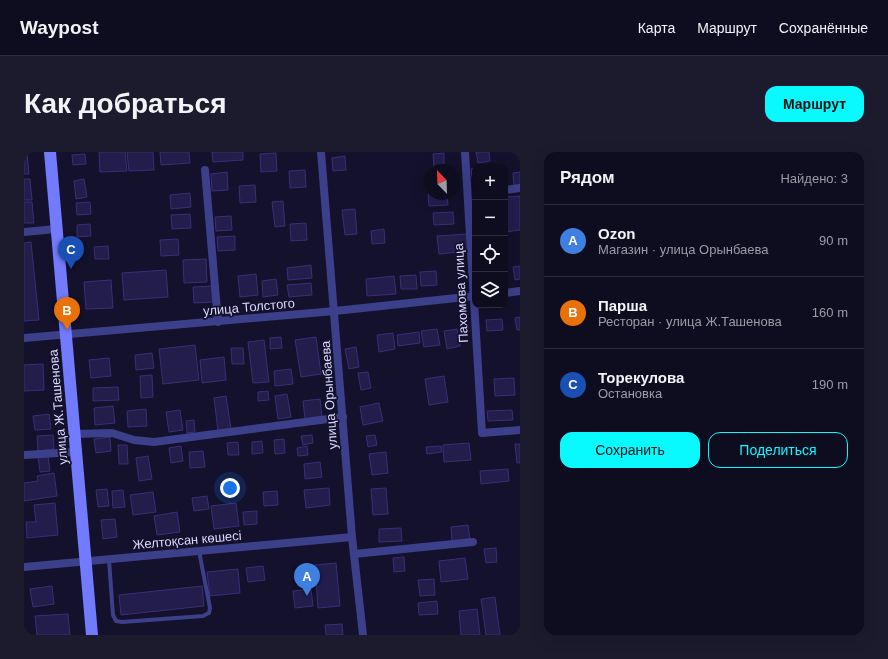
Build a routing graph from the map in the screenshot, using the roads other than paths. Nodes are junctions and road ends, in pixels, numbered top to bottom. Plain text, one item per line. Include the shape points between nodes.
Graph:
1 (50, 152) edge
2 (321, 152) edge
3 (465, 152) edge
4 (206, 170) dead end
5 (520, 188) edge
6 (508, 190) edge
7 (471, 193) edge
8 (56, 229) junction
9 (24, 232) edge
10 (473, 272) edge
11 (520, 291) edge
12 (508, 293) edge
13 (472, 296) edge
14 (475, 308) edge
15 (335, 311) junction
16 (218, 322) junction
17 (65, 335) junction
18 (24, 338) edge
19 (342, 417) junction
20 (520, 430) edge
21 (74, 434) junction
22 (76, 452) junction
23 (24, 455) edge
24 (352, 537) junction
25 (473, 542) dead end
26 (199, 551) junction
27 (354, 554) junction
28 (109, 559) junction
29 (85, 561) junction
30 (24, 567) edge
31 (92, 635) edge
32 (363, 635) edge

1 - 8 street, улица Ж.Ташенова
2 - 15 street, улица Орынбаева
3 - 7 street, Пахомова улица
4 - 16 street
5 - 6 street
7 - 10 street, Пахомова улица
8 - 9 street
8 - 17 street, улица Ж.Ташенова
11 - 12 street
13 - 15 street, улица Толстого
14 - 20 street, Пахомова улица via 482,432
15 - 16 street, улица Толстого
15 - 19 street, улица Орынбаева
16 - 17 street, улица Толстого
17 - 18 street, улица Толстого
17 - 21 street, улица Ж.Ташенова
19 - 21 street via 154,442 134,440 112,433
19 - 24 street, улица Орынбаева
21 - 22 street, улица Ж.Ташенова
22 - 23 street
22 - 29 street, улица Ж.Ташенова
24 - 26 street, Желтоқсан көшесі
24 - 27 street, улица Орынбаева
25 - 27 street
26 - 28 street, Желтоқсан көшесі
26 - 28 lane via 210,608 209,613 203,616 116,621 113,615
27 - 32 street, улица Орынбаева
28 - 29 street, Желтоқсан көшесі
29 - 30 street, Желтоқсан көшесі
29 - 31 street, улица Ж.Ташенова

